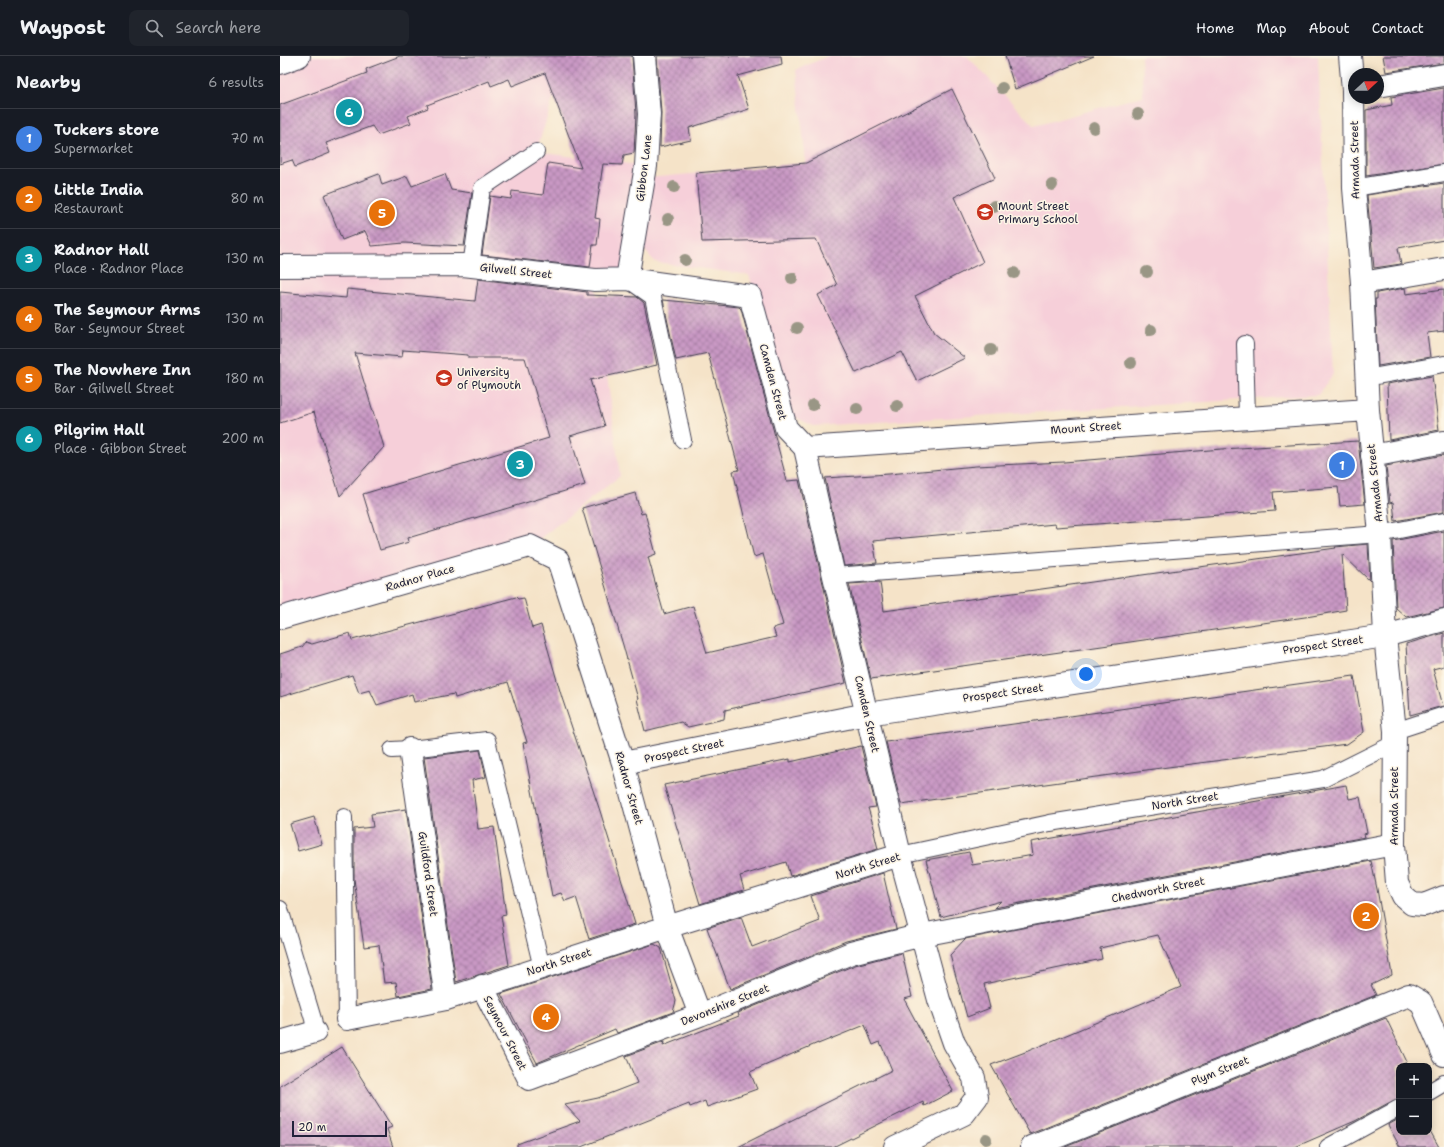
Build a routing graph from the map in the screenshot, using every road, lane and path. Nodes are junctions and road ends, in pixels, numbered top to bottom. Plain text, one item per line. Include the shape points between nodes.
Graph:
1 (299, 56) edge
2 (644, 56) edge
3 (1350, 56) edge
4 (280, 63) edge
5 (1351, 68) edge
6 (1444, 75) edge
7 (1384, 85) edge
8 (1354, 104) edge
9 (536, 152) dead end
10 (1444, 174) edge
11 (1354, 188) junction
12 (280, 266) edge
13 (471, 266) junction
14 (1444, 269) edge
15 (627, 278) junction
16 (1362, 283) junction
17 (750, 296) joint
18 (1245, 344) dead end
19 (1444, 364) edge
20 (1366, 378) junction
21 (1368, 410) junction
22 (1247, 417) junction
23 (683, 440) dead end
24 (1444, 442) edge
25 (805, 448) junction
26 (1372, 456) junction
27 (1444, 521) edge
28 (1380, 534) junction
29 (558, 560) joint
30 (834, 576) junction
31 (280, 618) edge
32 (1444, 620) edge
33 (1385, 636) junction
34 (867, 714) junction
35 (1444, 715) edge
36 (1395, 737) junction
37 (401, 749) joint
38 (623, 763) junction
39 (344, 817) dead end
40 (1394, 844) junction
41 (900, 856) junction
42 (1444, 897) edge
43 (280, 909) edge
44 (667, 927) junction
45 (922, 935) junction
46 (542, 968) junction
47 (482, 986) junction
48 (446, 998) junction
49 (700, 1015) junction
50 (347, 1018) joint
51 (315, 1032) joint
52 (280, 1042) edge
53 (1444, 1055) edge
54 (529, 1079) joint
55 (1444, 1084) edge
56 (1432, 1090) edge
57 (1396, 1110) edge
58 (895, 1147) edge
59 (1032, 1147) edge
60 (1328, 1147) edge

1 - 4 street
2 - 15 street, Gibbon Lane via 649,114 646,166
3 - 5 street, Armada Street
6 - 7 street
8 - 11 street, Armada Street
9 - 13 lane via 482,188
10 - 11 lane
11 - 16 street, Armada Street
12 - 13 street, Gilwell Street
13 - 15 street, Gilwell Street via 595,280
14 - 16 street
15 - 17 street, Gilwell Street
15 - 23 lane via 654,297
16 - 20 street, Armada Street
17 - 25 street, Camden Street via 786,428
18 - 22 lane
19 - 20 lane
20 - 21 street, Armada Street
21 - 22 street, Mount Street
21 - 26 street, Armada Street
22 - 25 street, Mount Street
24 - 26 street
25 - 30 street, Camden Street
26 - 28 street, Armada Street
27 - 28 lane
28 - 30 lane
28 - 33 street, Armada Street
29 - 31 street, Radnor Place via 530,546
29 - 38 street, Radnor Street
30 - 34 street, Camden Street
32 - 33 street, Prospect Street
33 - 34 street, Prospect Street
33 - 36 street, Armada Street
34 - 38 street, Prospect Street
34 - 41 street, Camden Street
35 - 36 lane, North Street
36 - 40 street, Armada Street
36 - 41 lane, North Street via 1323,779 1050,823
37 - 46 lane via 487,740
37 - 48 street, Guildford Street
38 - 44 street, Radnor Street
39 - 50 lane
40 - 42 street, Armada Street via 1397,883 1403,896 1412,904 1424,905
40 - 45 street, Chedworth Street
41 - 44 street, North Street
41 - 45 street, Camden Street
43 - 51 lane
44 - 46 street, North Street
44 - 49 street, Radnor Street
45 - 49 street, Devonshire Street via 851,953
45 - 58 street, Camden Street via 939,1000 954,1043 974,1078 977,1097 964,1114
46 - 47 street, North Street
47 - 48 street, North Street
47 - 54 street, Seymour Street
48 - 50 street, North Street
49 - 54 street, Devonshire Street
51 - 52 street
53 - 59 street, Plym Street via 1421,1002 1409,995
55 - 56 lane
57 - 60 lane

